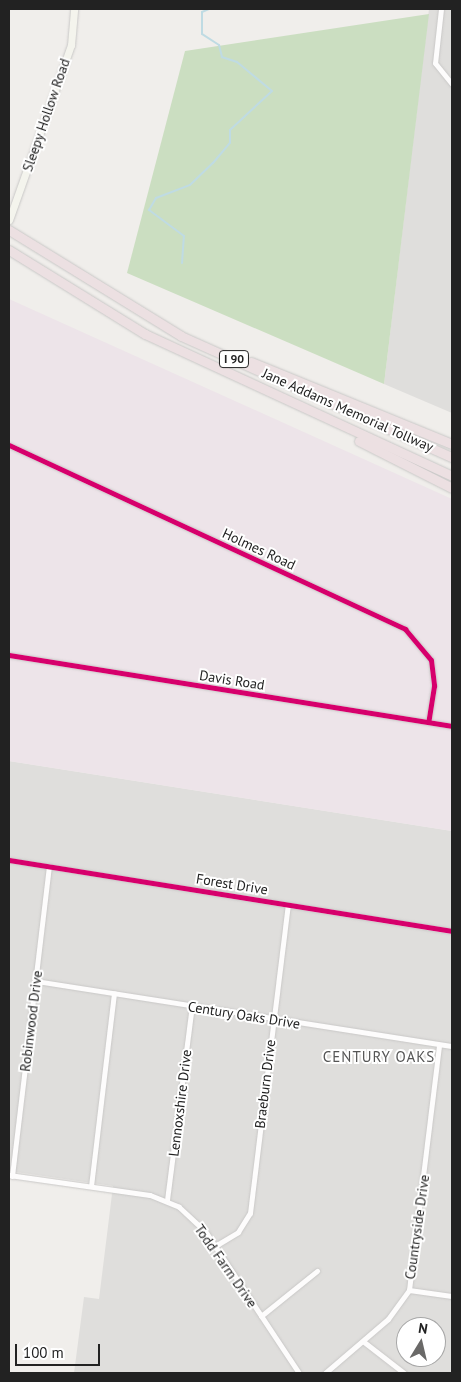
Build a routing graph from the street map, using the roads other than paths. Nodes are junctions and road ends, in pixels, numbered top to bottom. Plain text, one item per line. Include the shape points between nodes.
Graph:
1 (74, 9) edge
2 (441, 9) edge
3 (452, 84) edge
4 (9, 220) edge
5 (9, 230) edge
6 (9, 250) edge
7 (200, 344) junction
8 (259, 390) junction
9 (452, 444) edge
10 (9, 445) edge
11 (452, 457) edge
12 (452, 476) edge
13 (452, 488) edge
14 (9, 655) edge
15 (428, 722) junction
16 (452, 726) edge
17 (9, 860) edge
18 (49, 866) junction
19 (288, 905) junction
20 (452, 931) edge
21 (36, 981) junction
22 (114, 993) junction
23 (192, 1006) junction
24 (272, 1018) junction
25 (439, 1046) junction
26 (452, 1046) edge
27 (10, 1175) edge
28 (91, 1186) junction
29 (167, 1200) junction
30 (214, 1246) junction
31 (317, 1271) dead end
32 (408, 1290) junction
33 (452, 1296) edge
34 (261, 1316) junction
35 (364, 1342) junction
36 (299, 1373) edge
37 (326, 1373) edge
38 (404, 1373) edge

1 - 4 street, Sleepy Hollow Road via 71,45
2 - 3 street via 435,63
5 - 7 highway, Jane Addams Memorial Tollway / I 90
6 - 8 highway, Jane Addams Memorial Tollway / I 90 via 145,334
7 - 9 highway via 286,374
7 - 11 highway, Jane Addams Memorial Tollway / I 90
8 - 12 highway, Jane Addams Memorial Tollway / I 90
8 - 13 highway
10 - 15 street, Holmes Road via 405,629 430,660 434,686
14 - 15 street, Davis Road
15 - 16 street, Davis Road
17 - 18 street, Forest Drive
18 - 19 street, Forest Drive
18 - 21 street, Robinwood Drive
19 - 20 street, Forest Drive
19 - 24 street, Braeburn Drive
21 - 22 street, Century Oaks Drive
21 - 27 street, Robinwood Drive
22 - 23 street, Century Oaks Drive
22 - 28 street
23 - 24 street, Century Oaks Drive
23 - 29 street, Lennoxshire Drive
24 - 25 street, Century Oaks Drive
24 - 30 street, Braeburn Drive via 250,1213 238,1232
25 - 26 street, Century Oaks Drive
25 - 32 street, Countryside Drive
27 - 28 street, Todd Farm Drive
28 - 29 street, Todd Farm Drive
29 - 30 street, Todd Farm Drive via 193,1219
30 - 34 street, Todd Farm Drive
31 - 34 street
32 - 33 street
32 - 35 street, Countryside Drive via 398,1309
34 - 36 street, Todd Farm Drive
35 - 37 street, Countryside Drive
35 - 38 street

